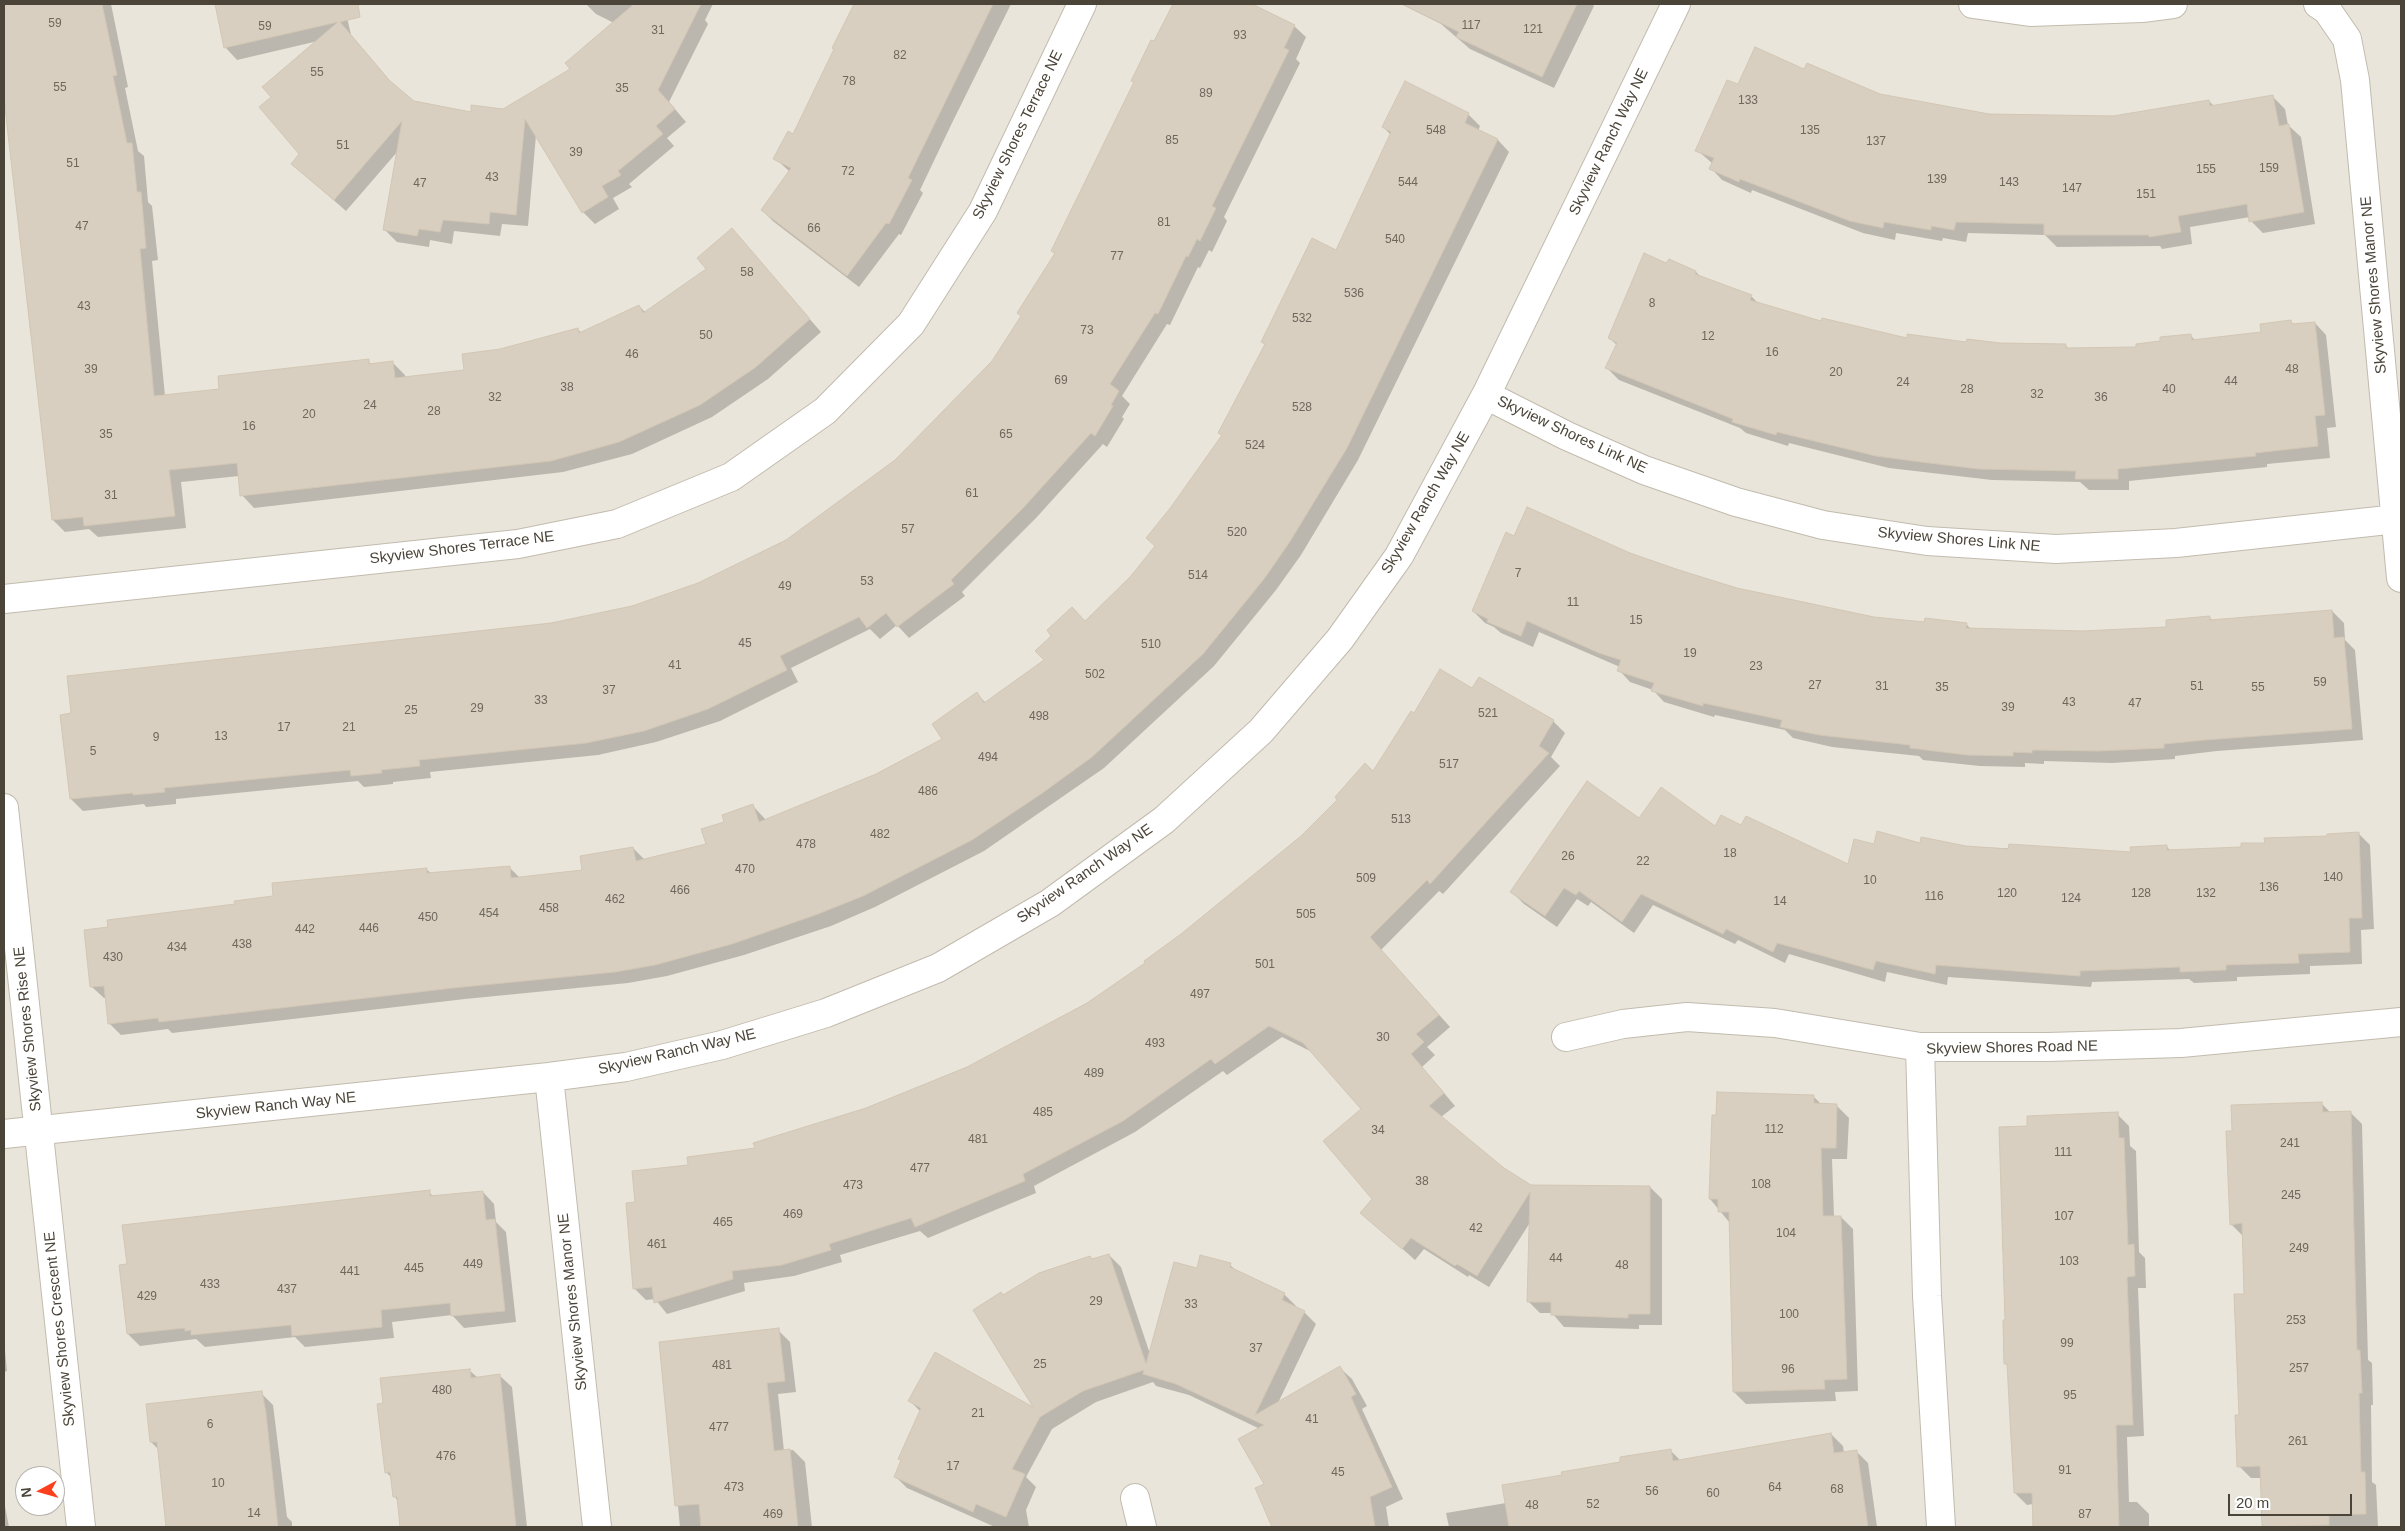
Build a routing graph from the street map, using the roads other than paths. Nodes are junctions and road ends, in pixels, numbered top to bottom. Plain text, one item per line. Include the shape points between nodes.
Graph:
1 (1082, 4) edge
2 (1676, 4) edge
3 (1973, 4) edge
4 (2173, 4) edge
5 (2318, 4) edge
6 (1486, 395) junction
7 (2397, 519) junction
8 (2401, 578) edge
9 (4, 599) edge
10 (4, 808) edge
11 (2401, 1022) edge
12 (1566, 1037) dead end
13 (1920, 1047) junction
14 (549, 1077) junction
15 (39, 1130) junction
16 (4, 1134) edge
17 (1135, 1498) dead end
18 (82, 1527) edge
19 (597, 1527) edge
20 (1142, 1527) edge
21 (1941, 1527) edge

1 - 9 street, Skyview Shores Terrace NE via 983,211 911,324 826,411 731,478 617,524 518,544
2 - 6 street, Skyview Ranch Way NE
3 - 4 street via 2030,12
5 - 7 street, Skyview Shores Manor NE via 2327,10 2347,38 2355,80
6 - 7 street, Skyview Shores Link NE via 1644,470 1736,502 1823,525 1928,541 2056,549 2176,543
6 - 14 street, Skyview Ranch Way NE via 1400,556 1340,639 1261,731 1164,820 1050,903 938,968 826,1014 722,1045 626,1067
7 - 8 street, Skyview Shores Manor NE
10 - 15 street, Skyview Shores Rise NE
11 - 13 street, Skyview Shores Road NE via 2181,1043
12 - 13 street via 1623,1024 1687,1017 1775,1023
13 - 21 street, Skyview Shores Road NE via 1926,1296
14 - 15 street, Skyview Ranch Way NE
14 - 19 street, Skyview Shores Manor NE
15 - 16 street, Skyview Ranch Way NE
15 - 18 street, Skyview Shores Crescent NE
17 - 20 street

